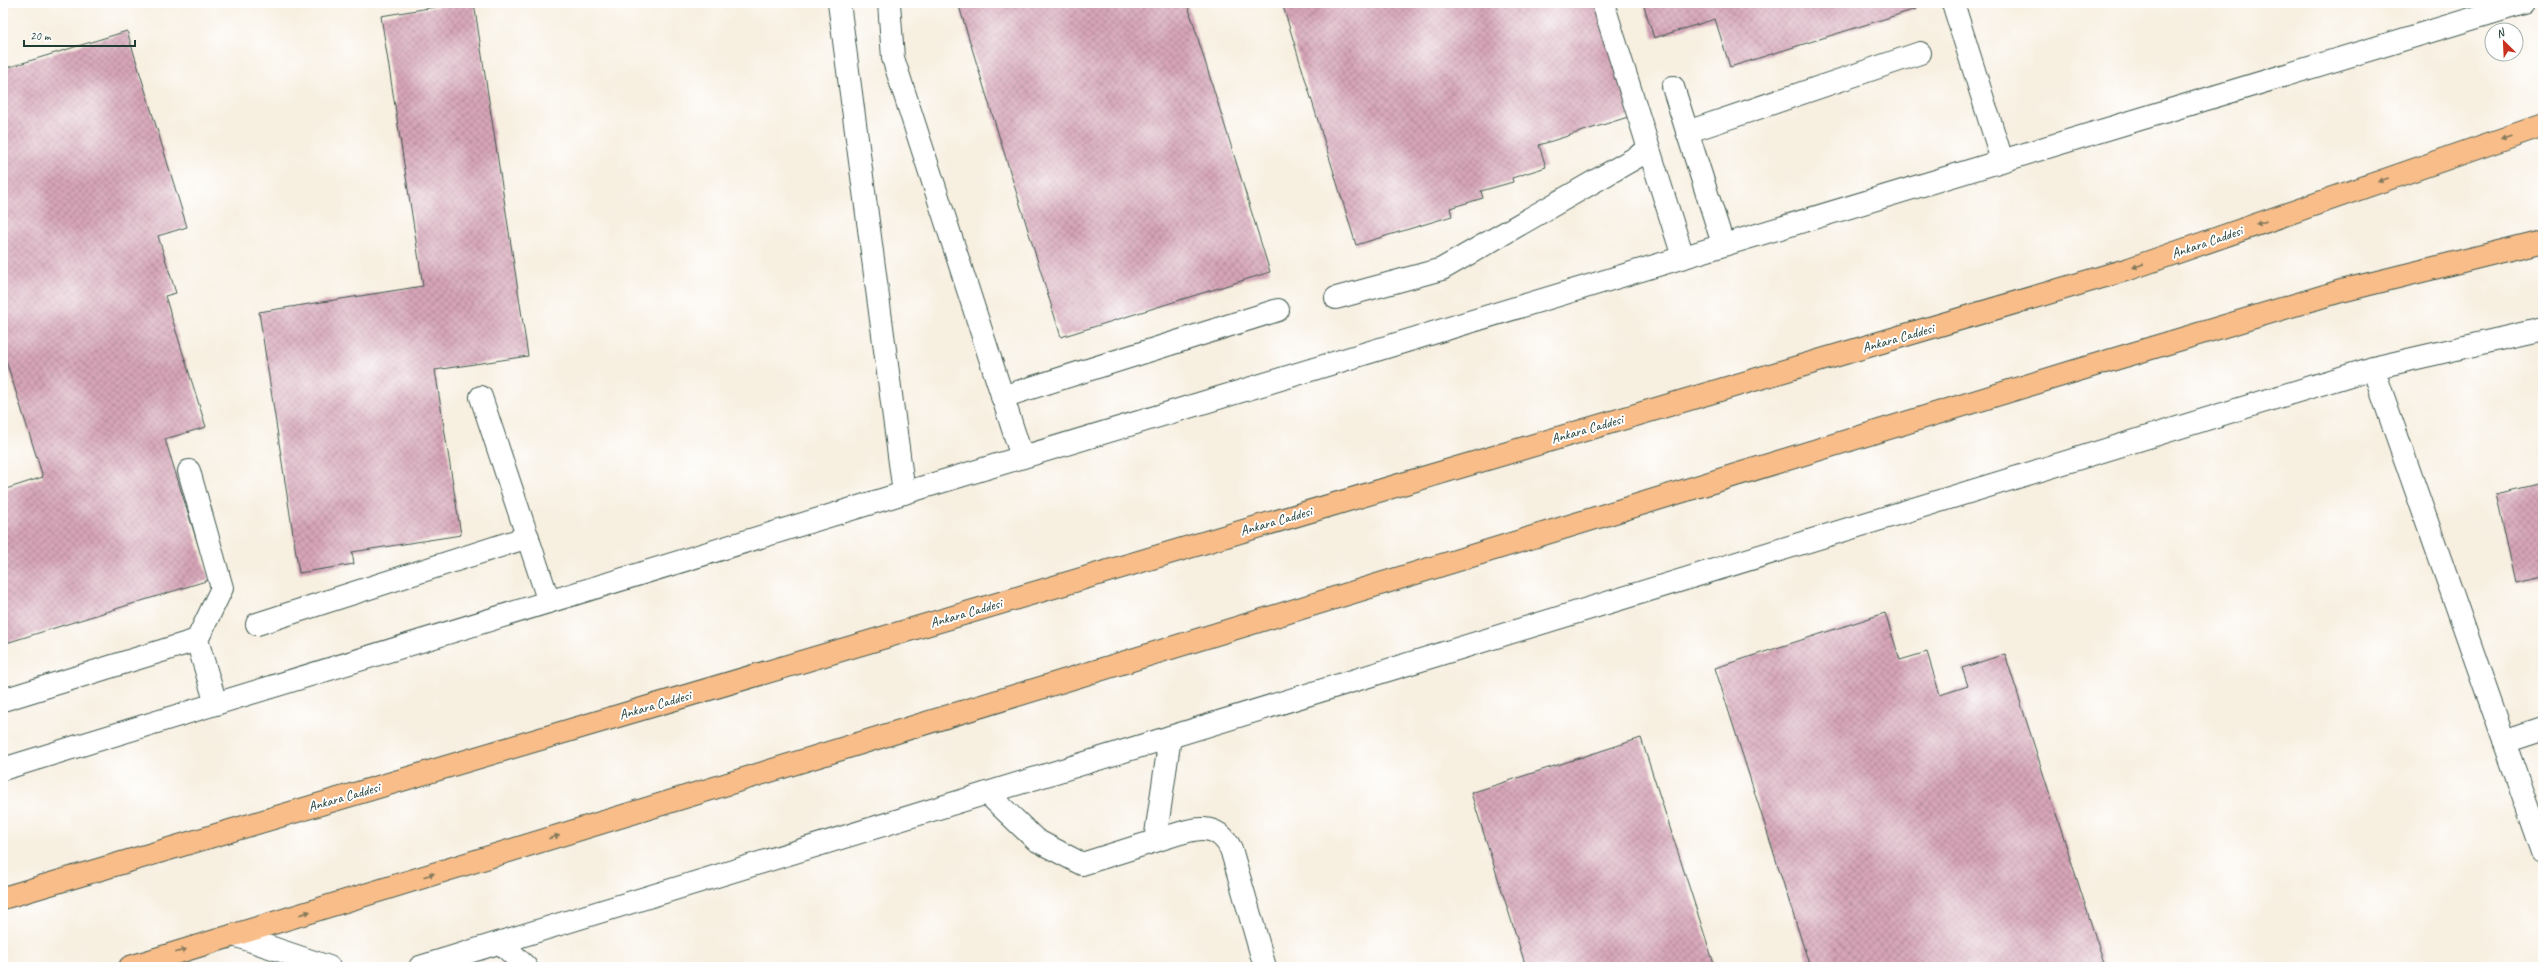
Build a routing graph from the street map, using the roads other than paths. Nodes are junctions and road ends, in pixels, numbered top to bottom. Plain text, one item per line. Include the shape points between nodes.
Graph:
1 (839, 3) edge
2 (889, 3) edge
3 (1603, 3) edge
4 (1952, 3) edge
5 (2524, 3) edge
6 (1920, 53) dead end
7 (1673, 87) dead end
8 (2543, 125) edge
9 (1687, 132) junction
10 (1649, 150) junction
11 (2002, 160) junction
12 (2543, 241) edge
13 (1723, 244) junction
14 (1683, 257) junction
15 (1336, 298) dead end
16 (1278, 310) dead end
17 (2543, 329) edge
18 (2373, 368) junction
19 (481, 397) dead end
20 (1002, 397) junction
21 (1022, 457) junction
22 (189, 471) dead end
23 (904, 493) junction
24 (528, 537) junction
25 (549, 602) junction
26 (257, 624) dead end
27 (197, 640) junction
28 (3, 700) edge
29 (216, 704) junction
30 (2543, 728) edge
31 (1170, 737) junction
32 (2504, 741) junction
33 (3, 769) edge
34 (987, 793) junction
35 (1155, 841) junction
36 (2543, 852) edge
37 (3, 898) edge
38 (234, 935) junction
39 (501, 942) junction
40 (130, 967) edge
41 (329, 967) edge
42 (420, 967) edge
43 (526, 967) edge
44 (1265, 967) edge

1 - 23 street
2 - 20 street via 893,58
3 - 10 street
4 - 11 street
5 - 11 street
6 - 9 street
7 - 9 street
8 -> 37 highway, Ankara Caddesi via 2129,269
9 - 13 street
10 - 14 street
10 - 15 street via 1442,269
11 - 13 street
38 -> 12 highway via 2083,368 2341,291
13 - 14 street
14 - 21 street
16 - 20 street
17 - 18 street
18 - 31 street
18 - 32 street
19 - 24 street
20 - 21 street
21 - 23 street
22 - 27 street via 222,588
23 - 25 street
24 - 25 street
24 - 26 street
25 - 29 street
27 - 28 street
27 - 29 street
29 - 33 street
30 - 32 street
31 - 34 street
31 - 35 street
32 - 36 street
34 - 35 street via 1036,840 1082,864
34 - 39 street
35 - 44 street via 1200,829 1217,831 1226,839
40 -> 38 highway
38 - 41 street
39 - 42 street
39 - 43 street

